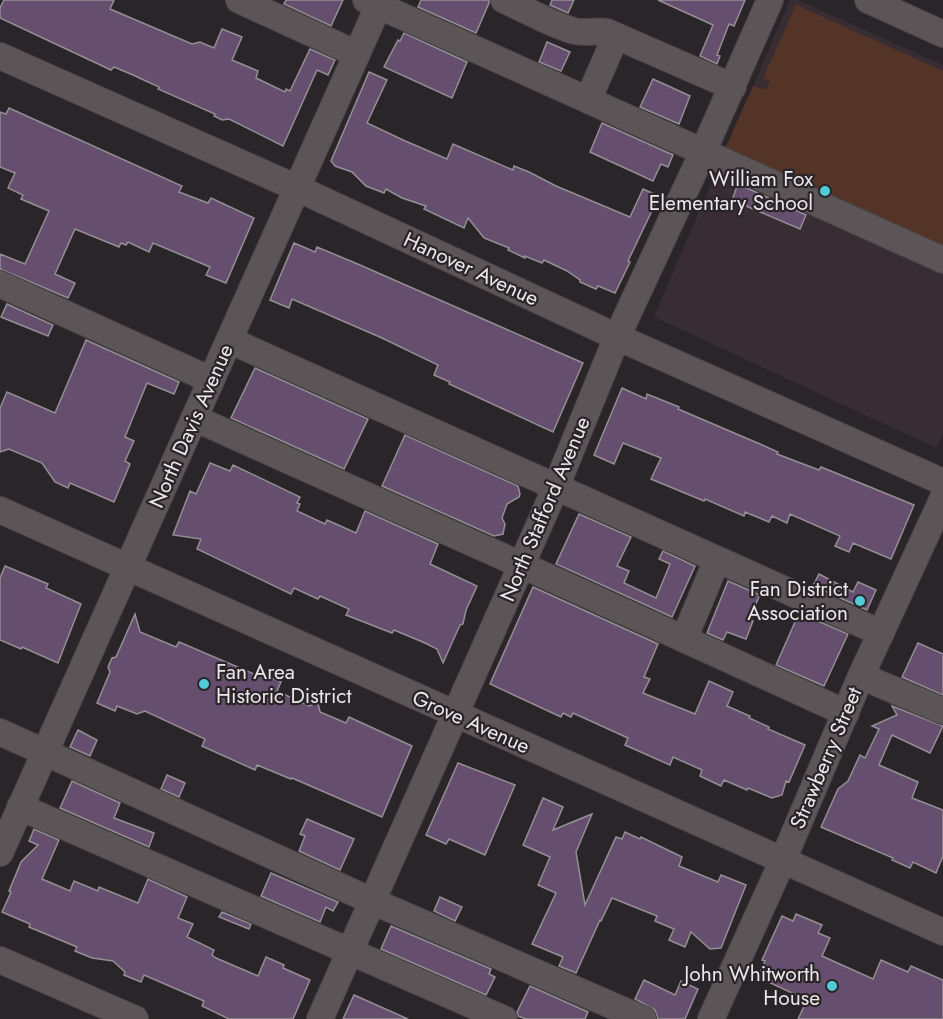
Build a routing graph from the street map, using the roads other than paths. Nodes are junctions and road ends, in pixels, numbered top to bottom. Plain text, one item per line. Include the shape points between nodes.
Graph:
1 (239, 0) edge
2 (504, 0) edge
3 (770, 0) edge
4 (868, 0) edge
5 (376, 2) edge
6 (943, 34) edge
7 (616, 36) junction
8 (357, 54) junction
9 (0, 56) edge
10 (733, 87) junction
11 (588, 100) junction
12 (703, 152) junction
13 (297, 188) junction
14 (943, 260) edge
15 (0, 284) edge
16 (617, 337) junction
17 (229, 340) junction
18 (211, 380) junction
19 (194, 418) junction
20 (943, 482) edge
21 (556, 487) junction
22 (943, 498) edge
23 (0, 510) edge
24 (717, 560) junction
25 (522, 565) junction
26 (127, 568) junction
27 (881, 633) junction
28 (684, 639) junction
29 (861, 676) junction
30 (943, 711) edge
31 (846, 713) junction
32 (455, 714) junction
33 (0, 732) edge
34 (45, 753) junction
35 (20, 807) junction
36 (0, 853) edge
37 (783, 860) junction
38 (372, 901) junction
39 (943, 932) edge
40 (349, 951) junction
41 (0, 960) edge
42 (135, 1019) edge
43 (320, 1019) edge
44 (504, 1019) edge
45 (644, 1019) edge
46 (711, 1019) edge

1 - 8 street
2 - 7 street via 573,31 597,30
3 - 10 street, North Stafford Avenue
4 - 6 street
5 - 8 street, North Davis Avenue
5 - 11 street
7 - 10 street
7 - 11 street
8 - 13 street, North Davis Avenue
9 - 13 street, Hanover Avenue
10 - 12 street, North Stafford Avenue
11 - 12 street
12 - 14 street
12 - 16 street, North Stafford Avenue
13 - 16 street, Hanover Avenue
13 - 17 street, North Davis Avenue
15 - 18 street
16 - 20 street, Hanover Avenue
16 - 21 street, North Stafford Avenue
17 - 18 street, North Davis Avenue
17 - 21 street
18 - 19 street, North Davis Avenue
19 - 25 street
19 - 26 street, North Davis Avenue
21 - 24 street
21 - 25 street, North Stafford Avenue
22 - 27 street, Strawberry Street
23 - 26 street, Grove Avenue
24 - 27 street
24 - 28 street
25 - 28 street
25 - 32 street, North Stafford Avenue
26 - 32 street, Grove Avenue
26 - 34 street, North Davis Avenue
27 - 29 street, Strawberry Street
28 - 31 street
29 - 30 street
29 - 31 street, Strawberry Street
31 - 37 street, Strawberry Street
32 - 37 street, Grove Avenue
32 - 38 street, North Stafford Avenue
33 - 34 street
34 - 35 street, North Davis Avenue
34 - 38 street
35 - 36 street, North Davis Avenue
35 - 40 street
37 - 39 street, Grove Avenue
37 - 46 street, Strawberry Street
38 - 40 street, North Stafford Avenue
38 - 45 street
40 - 43 street, North Stafford Avenue
40 - 44 street
41 - 42 street

